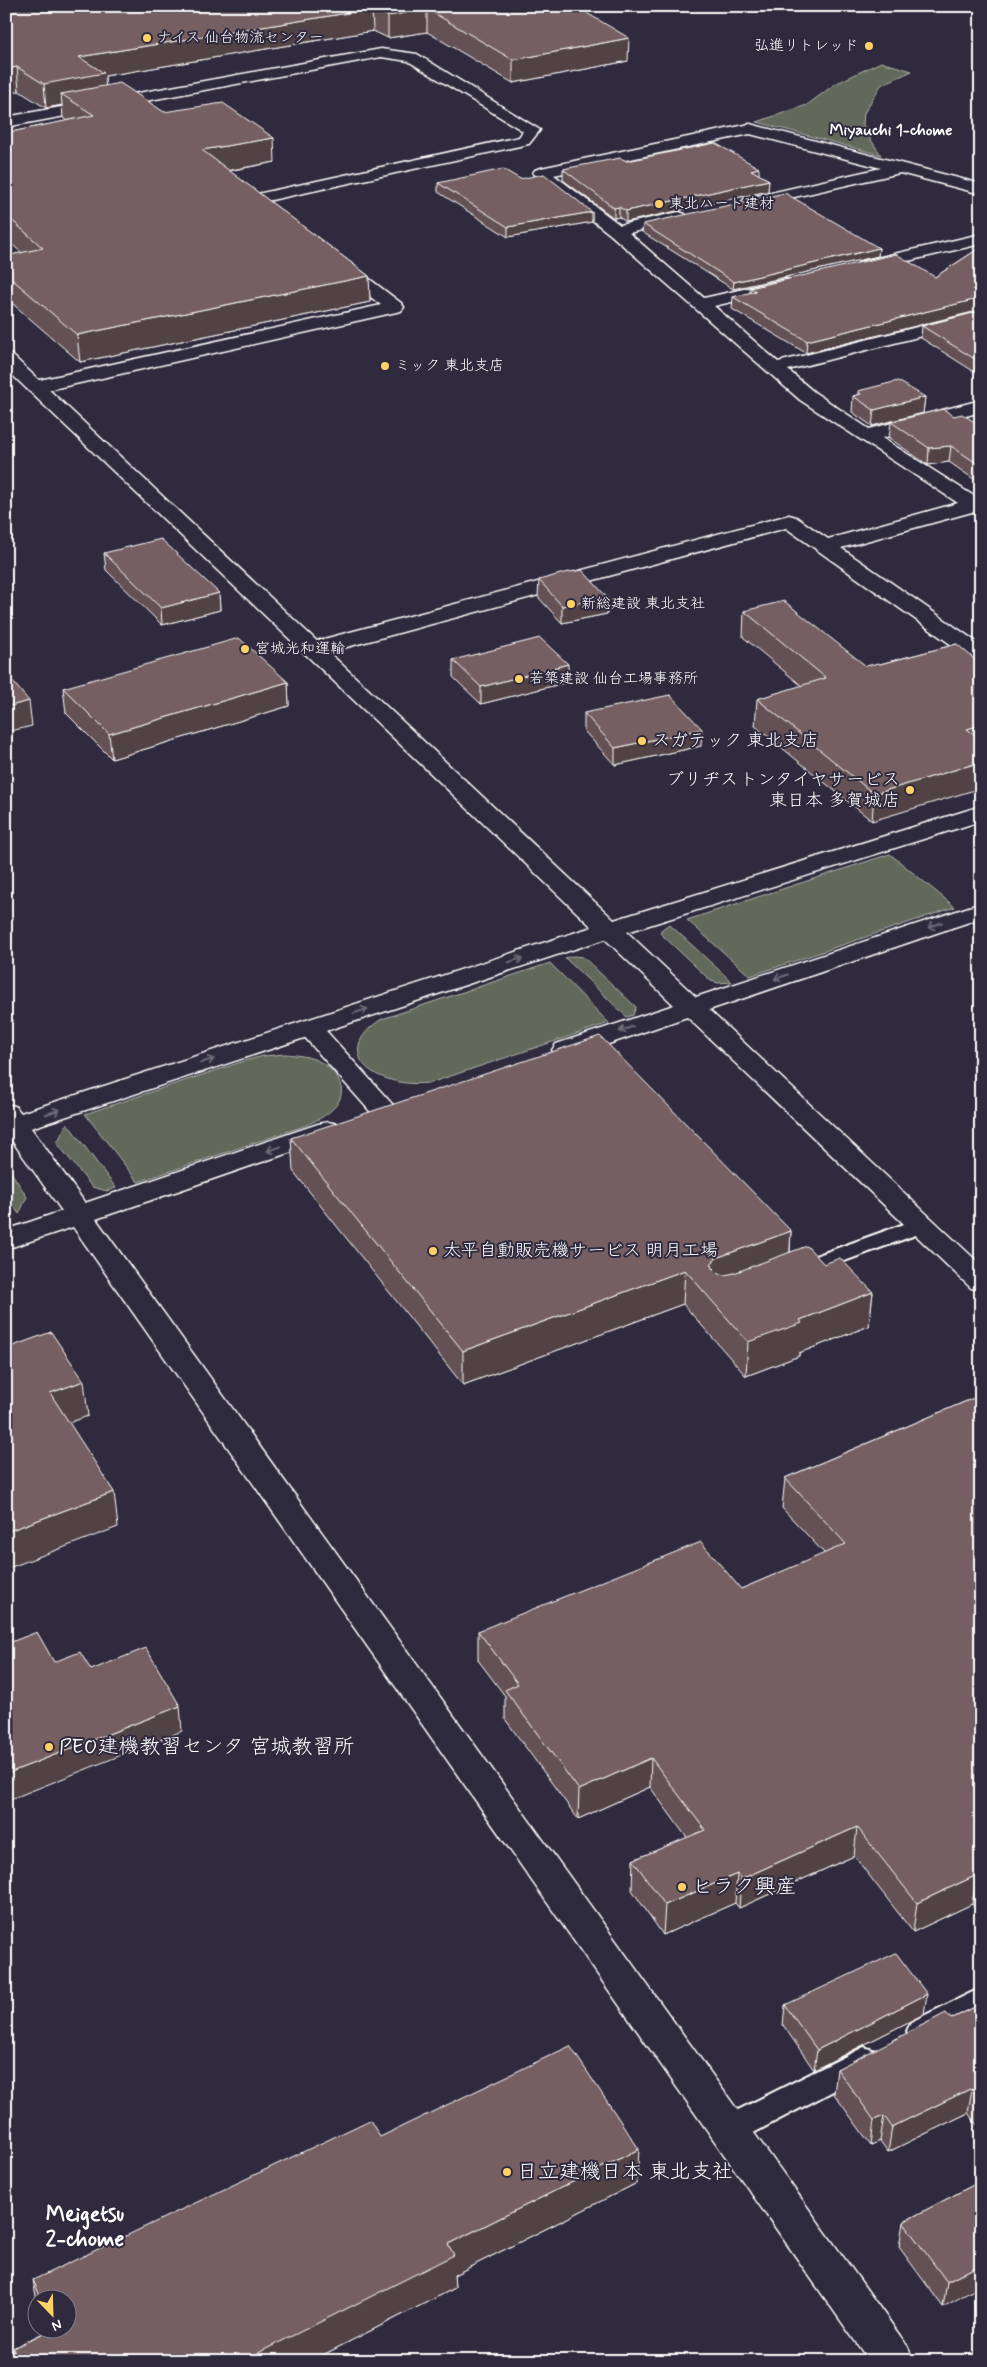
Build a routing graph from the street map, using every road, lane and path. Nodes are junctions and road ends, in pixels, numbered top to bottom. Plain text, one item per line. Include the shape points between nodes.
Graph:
1 (6, 122) edge
2 (901, 168) junction
3 (981, 190) edge
4 (731, 206) edge
5 (693, 214) edge
6 (285, 223) edge
7 (617, 231) junction
8 (981, 239) edge
9 (951, 246) junction
10 (324, 253) edge
11 (981, 254) edge
12 (845, 270) edge
13 (806, 279) edge
14 (700, 304) junction
15 (981, 316) edge
16 (6, 359) edge
17 (774, 368) junction
18 (35, 387) junction
19 (981, 406) edge
20 (866, 436) junction
21 (979, 506) edge
22 (826, 546) junction
23 (981, 632) edge
24 (958, 638) junction
25 (313, 649) junction
26 (981, 655) edge
27 (981, 813) edge
28 (981, 910) edge
29 (609, 930) junction
30 (690, 1007) junction
31 (310, 1028) junction
32 (541, 1058) edge
33 (9, 1121) edge
34 (81, 1215) junction
35 (921, 1225) junction
36 (6, 1240) edge
37 (981, 1281) edge
38 (769, 1282) edge
39 (981, 2000) edge
40 (729, 2130) junction
41 (893, 2361) edge

1 - 6 street via 381,53 412,57 532,130 524,141 254,199
2 - 3 street
2 - 4 street
2 - 7 street via 750,129 541,173
5 - 7 street
7 - 14 street
8 - 9 street
9 - 11 street
9 - 12 street
10 - 18 street via 395,307
13 - 14 street
14 - 17 street
15 - 17 street
16 - 18 street
17 - 20 street via 807,396
18 - 25 street
19 - 20 street
20 - 21 street
21 - 22 street
22 - 24 street
22 - 25 street via 789,521
23 - 24 street
24 - 26 street
25 - 29 street
27 - 29 street
28 -> 30 street
29 - 30 street
31 -> 29 street
30 -> 32 street
30 - 35 street
33 -> 31 street
31 -> 34 street via 393,1108
33 - 34 street
34 - 36 street
34 - 40 street
35 - 37 street
35 - 38 lane
39 - 40 lane
40 - 41 street

